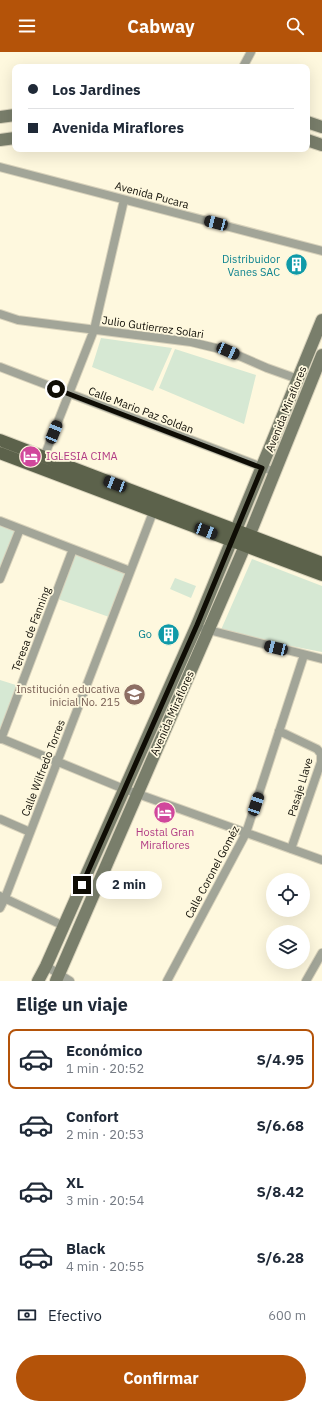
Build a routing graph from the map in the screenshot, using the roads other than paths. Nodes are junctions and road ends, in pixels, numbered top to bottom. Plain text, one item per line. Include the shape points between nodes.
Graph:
1 (251, 52) edge
2 (245, 64) edge
3 (12, 115) edge
4 (0, 117) edge
5 (310, 123) edge
6 (322, 127) edge
7 (12, 138) edge
8 (0, 140) edge
9 (310, 141) edge
10 (322, 145) edge
11 (0, 167) edge
12 (124, 200) junction
13 (322, 251) edge
14 (0, 314) edge
15 (322, 320) edge
16 (94, 330) junction
17 (322, 355) edge
18 (0, 367) edge
19 (299, 376) junction
20 (313, 378) junction
21 (70, 394) junction
22 (0, 440) edge
23 (0, 453) edge
24 (44, 457) junction
25 (262, 468) junction
26 (275, 472) junction
27 (155, 506) junction
28 (0, 521) edge
29 (20, 529) junction
30 (234, 536) junction
31 (247, 541) junction
32 (73, 549) junction
33 (322, 563) edge
34 (130, 571) junction
35 (322, 576) edge
36 (0, 579) edge
37 (197, 625) junction
38 (208, 630) junction
39 (304, 655) junction
40 (322, 659) edge
41 (279, 731) junction
42 (0, 738) edge
43 (57, 762) junction
44 (124, 789) junction
45 (136, 794) junction
46 (0, 819) edge
47 (30, 832) junction
48 (246, 833) junction
49 (291, 849) junction
50 (322, 860) edge
51 (3, 897) edge
52 (0, 908) edge
53 (64, 926) junction
54 (322, 953) edge
55 (46, 966) junction
56 (58, 978) edge
57 (38, 981) edge
58 (70, 981) edge
59 (166, 981) edge
60 (306, 981) edge

1 - 2 street
3 - 4 main road
5 - 6 main road
7 - 8 main road
9 - 10 main road
11 - 12 street, Avenida Pucara
12 - 13 street, Avenida Pucara
12 - 16 street
14 - 16 street, Julio Gutierrez Solari via 18,320
15 - 19 main road, Avenida Miraflores
16 - 19 street, Julio Gutierrez Solari via 191,342 228,351 267,368
16 - 21 street
17 - 20 main road, Avenida Miraflores
18 - 21 street, Calle Mario Paz Soldan
19 - 20 main road
19 - 25 main road, Avenida Miraflores
20 - 26 main road, Avenida Miraflores
21 - 24 street
21 - 25 street, Calle Mario Paz Soldan
22 - 24 main road
23 - 27 main road
24 - 27 main road
25 - 26 street, Calle Mario Paz Soldan
25 - 30 main road, Avenida Miraflores
26 - 31 main road, Avenida Miraflores
27 - 30 main road
27 - 34 street, Calle Wilfredo Torres
28 - 29 street
29 - 32 street
29 - 36 street
30 - 31 main road
30 - 37 main road, Avenida Miraflores
31 - 33 main road
31 - 35 main road
31 - 38 main road, Avenida Miraflores
32 - 34 street
32 - 42 street, Teresa de Fanning
34 - 43 street, Calle Wilfredo Torres
37 - 38 street
37 - 44 main road, Avenida Miraflores
38 - 39 street
38 - 45 main road, Avenida Miraflores
39 - 40 street
39 - 41 street, Calle Coronel Goméz
41 - 48 street, Calle Coronel Goméz
41 - 49 street, Pasaje Llave via 317,749 321,754 321,762
42 - 43 street
43 - 44 street
43 - 47 street, Calle Wilfredo Torres
44 - 45 street
44 - 53 main road, Avenida Miraflores
45 - 48 street
45 - 56 main road, Avenida Miraflores
46 - 47 street
47 - 51 street, Calle Wilfredo Torres
48 - 49 street
48 - 59 street, Calle Coronel Goméz
49 - 50 street
51 - 52 street, Calle Wilfredo Torres
51 - 53 street
53 - 55 main road, Avenida Miraflores
54 - 60 street
55 - 56 street
55 - 57 main road, Avenida Miraflores
56 - 58 street

